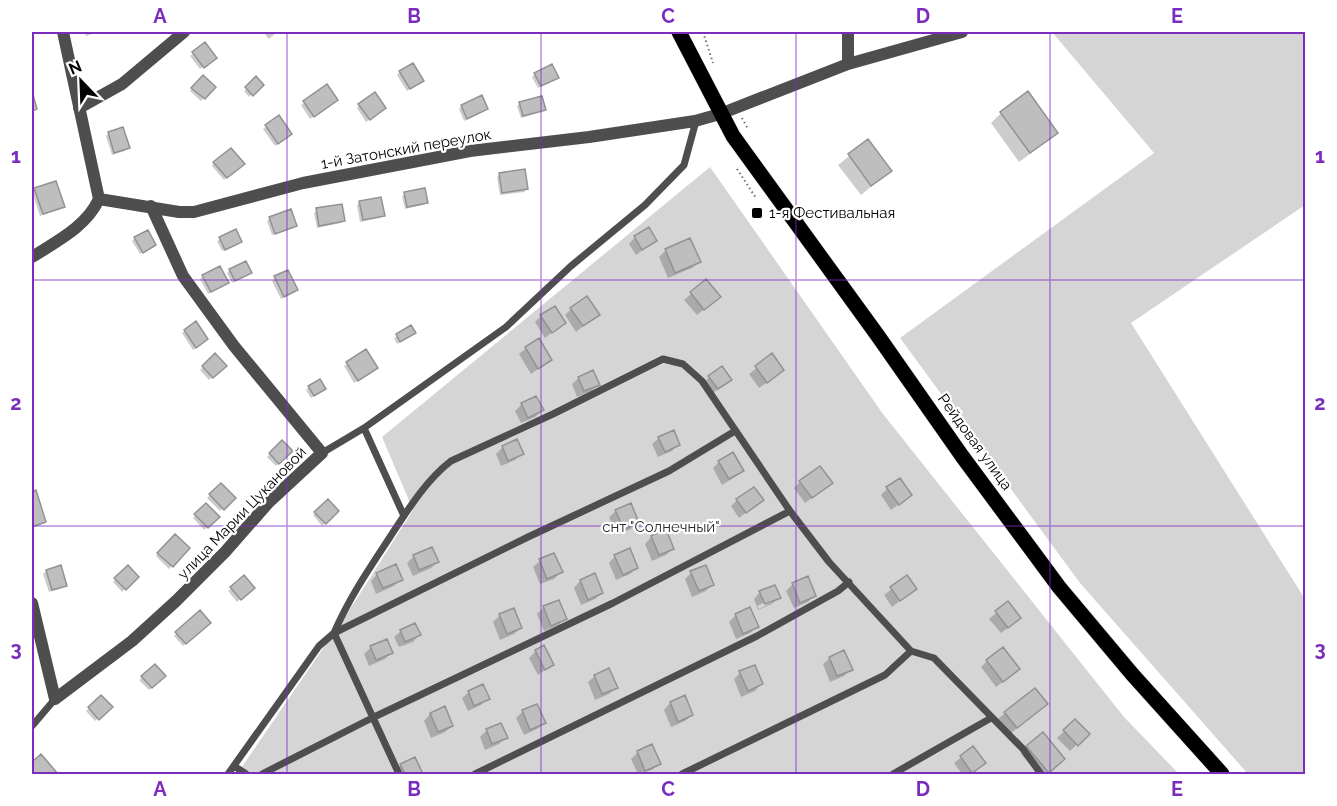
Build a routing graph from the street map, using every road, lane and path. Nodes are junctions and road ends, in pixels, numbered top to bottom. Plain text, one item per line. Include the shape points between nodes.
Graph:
1 (63, 32) edge
2 (184, 32) edge
3 (679, 32) edge
4 (848, 32) edge
5 (962, 32) edge
6 (848, 64) junction
7 (79, 108) junction
8 (720, 114) junction
9 (695, 121) junction
10 (99, 199) junction
11 (151, 206) junction
12 (32, 257) edge
13 (364, 428) junction
14 (735, 431) junction
15 (322, 453) junction
16 (790, 511) junction
17 (404, 516) junction
18 (849, 582) junction
19 (32, 603) edge
20 (334, 633) junction
21 (911, 651) junction
22 (55, 699) junction
23 (372, 718) junction
24 (991, 718) junction
25 (32, 726) edge
26 (234, 766) junction
27 (228, 774) edge
28 (246, 774) edge
29 (262, 774) edge
30 (399, 774) edge
31 (475, 774) edge
32 (681, 774) edge
33 (893, 774) edge
34 (1039, 774) edge
35 (1222, 774) edge

1 - 7 street
2 - 7 street via 122,84
3 - 8 main road, Рейдовая улица
4 - 6 street
5 - 6 street
6 - 8 street
7 - 10 street
8 - 9 lane
8 - 35 main road, Рейдовая улица via 1059,587
9 - 11 street, 1-й Затонский переулок via 470,151 303,183 194,212
9 - 13 lane via 684,165 645,205 506,327
10 - 11 street, 1-й Затонский переулок
10 - 12 street via 83,222
11 - 15 street, улица Марии Цукановой via 183,276 234,346
13 - 15 lane
13 - 17 lane
14 - 16 lane
14 - 17 lane via 702,381 683,364 663,359 451,461
14 - 20 lane via 669,471
15 - 22 street, улица Марии Цукановой via 269,502 176,601 132,641
16 - 18 lane
16 - 23 lane via 613,603
17 - 20 lane via 348,602
18 - 21 lane
18 - 31 lane via 756,636
19 - 22 street
20 - 23 lane
20 - 26 lane via 319,646
21 - 24 lane via 934,658
21 - 32 lane via 885,675
22 - 25 lane
23 - 29 lane
23 - 30 lane
24 - 33 lane
24 - 34 lane via 1023,749
26 - 27 lane
26 - 28 lane

